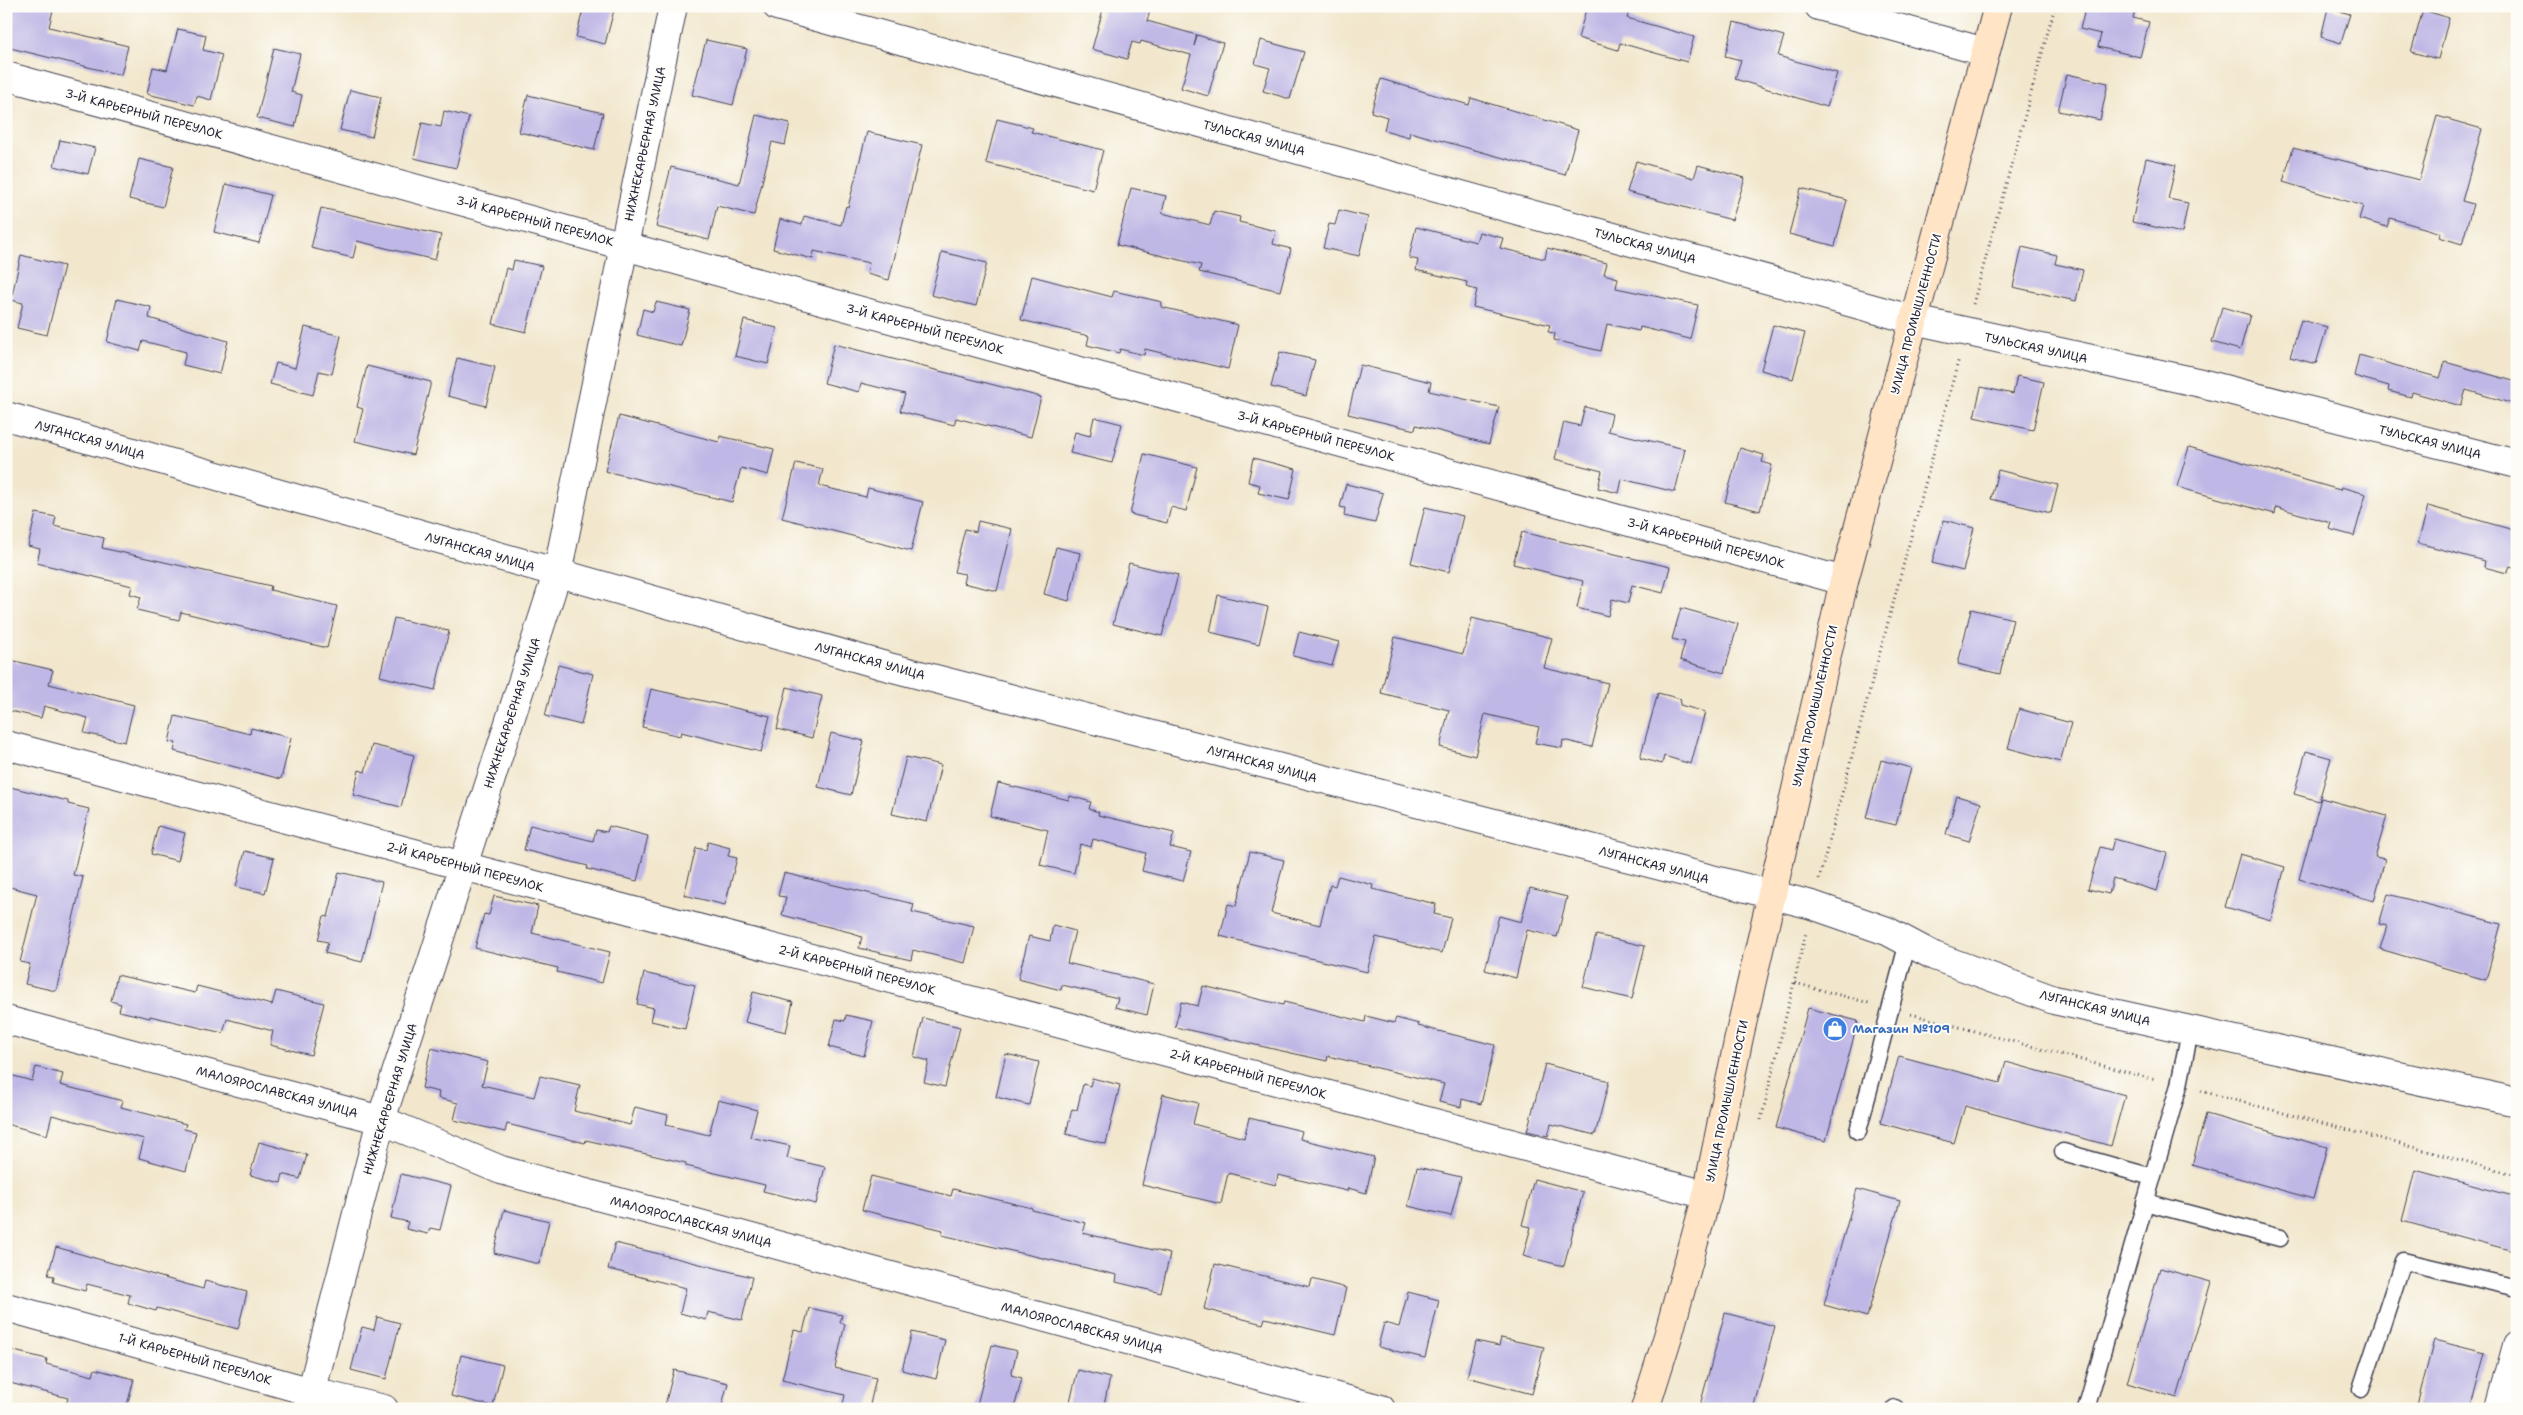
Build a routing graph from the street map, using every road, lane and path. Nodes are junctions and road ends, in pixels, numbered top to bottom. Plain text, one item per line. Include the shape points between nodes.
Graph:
1 (673, 6) edge
2 (778, 6) edge
3 (1819, 6) edge
4 (1998, 6) edge
5 (2055, 6) edge
6 (1985, 52) junction
7 (6, 76) edge
8 (624, 246) junction
9 (1914, 320) junction
10 (1966, 333) junction
11 (6, 416) edge
12 (2517, 464) edge
13 (557, 574) junction
14 (1844, 581) junction
15 (6, 745) edge
16 (463, 866) junction
17 (1771, 896) junction
18 (1812, 905) junction
19 (1908, 942) junction
20 (6, 1020) edge
21 (2190, 1031) junction
22 (2517, 1102) edge
23 (381, 1120) junction
24 (1762, 1120) dead end
25 (1858, 1131) dead end
26 (2063, 1152) dead end
27 (2152, 1177) junction
28 (1707, 1195) junction
29 (2145, 1202) junction
30 (2280, 1238) dead end
31 (2517, 1288) edge
32 (6, 1307) edge
33 (2517, 1345) edge
34 (2361, 1389) dead end
35 (309, 1400) edge
36 (384, 1409) edge
37 (1381, 1409) edge
38 (1645, 1409) edge
39 (2086, 1409) edge
40 (2500, 1409) edge

1 - 8 street, НИЖНЕКАРЬЕРНАЯ УЛИЦА
2 - 9 street, ТУЛЬСКАЯ УЛИЦА
3 - 6 street
4 - 6 main road, УЛИЦА ПРОМЫШЛЕННОСТИ
5 - 10 path
6 - 9 main road, УЛИЦА ПРОМЫШЛЕННОСТИ
7 - 8 street, 3-Й КАРЬЕРНЫЙ ПЕРЕУЛОК
8 - 13 street, НИЖНЕКАРЬЕРНАЯ УЛИЦА
8 - 14 street, 3-Й КАРЬЕРНЫЙ ПЕРЕУЛОК
9 - 10 street, ТУЛЬСКАЯ УЛИЦА
9 - 14 main road, УЛИЦА ПРОМЫШЛЕННОСТИ
10 - 12 street, ТУЛЬСКАЯ УЛИЦА via 2201,383
10 - 18 path
11 - 13 street, ЛУГАНСКАЯ УЛИЦА
13 - 16 street, НИЖНЕКАРЬЕРНАЯ УЛИЦА
13 - 17 street, ЛУГАНСКАЯ УЛИЦА via 889,667
14 - 17 main road, УЛИЦА ПРОМЫШЛЕННОСТИ
15 - 16 street, 2-Й КАРЬЕРНЫЙ ПЕРЕУЛОК
16 - 23 street, НИЖНЕКАРЬЕРНАЯ УЛИЦА
16 - 28 street, 2-Й КАРЬЕРНЫЙ ПЕРЕУЛОК
17 - 18 street, ЛУГАНСКАЯ УЛИЦА
17 - 28 main road, УЛИЦА ПРОМЫШЛЕННОСТИ
18 - 19 street, ЛУГАНСКАЯ УЛИЦА via 1887,931
18 - 24 path
19 - 21 street, ЛУГАНСКАЯ УЛИЦА via 1934,956 2054,1000
19 - 25 lane
20 - 23 street, МАЛОЯРОСЛАВСКАЯ УЛИЦА
21 - 22 street, ЛУГАНСКАЯ УЛИЦА
21 - 27 lane
23 - 35 street, НИЖНЕКАРЬЕРНАЯ УЛИЦА
23 - 37 street, МАЛОЯРОСЛАВСКАЯ УЛИЦА via 501,1170
26 - 27 lane
27 - 29 lane
28 - 38 main road, УЛИЦА ПРОМЫШЛЕННОСТИ
29 - 30 lane
29 - 39 lane
31 - 34 lane via 2403,1261
32 - 35 street, 1-Й КАРЬЕРНЫЙ ПЕРЕУЛОК
33 - 40 street
35 - 36 street, 1-Й КАРЬЕРНЫЙ ПЕРЕУЛОК

